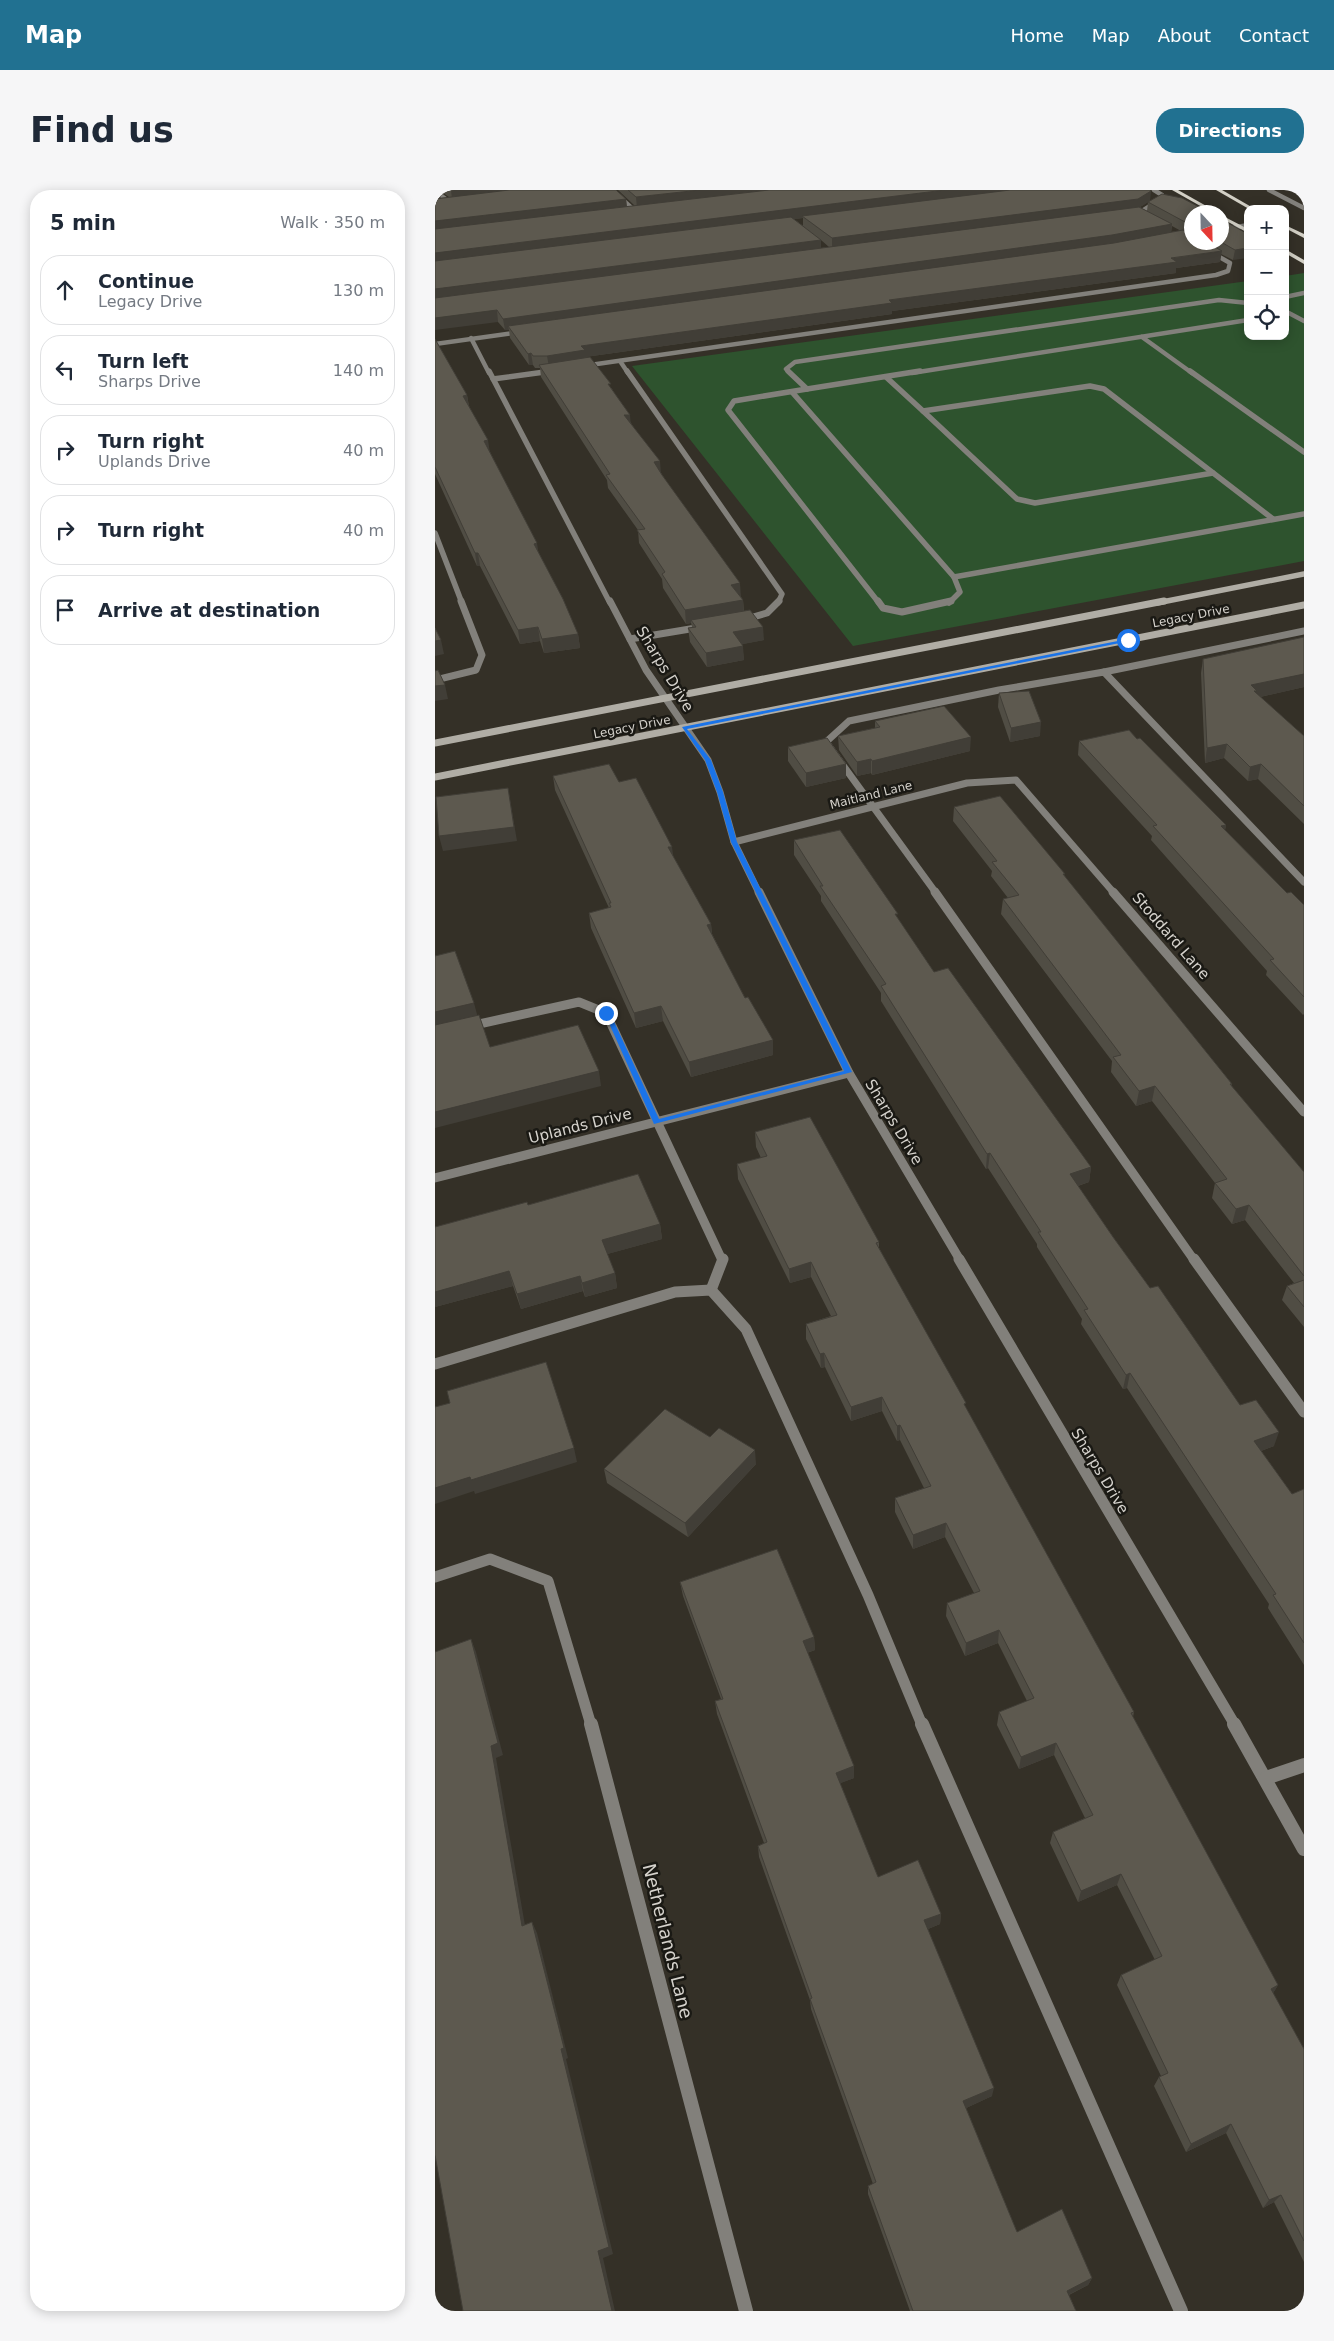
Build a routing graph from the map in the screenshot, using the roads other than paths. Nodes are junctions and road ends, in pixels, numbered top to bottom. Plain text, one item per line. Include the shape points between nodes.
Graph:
1 (612, 190) edge
2 (1154, 190) edge
3 (1174, 190) edge
4 (1218, 190) edge
5 (1269, 190) edge
6 (435, 191) edge
7 (461, 202) edge
8 (451, 203) junction
9 (443, 204) edge
10 (1202, 205) edge
11 (1246, 205) edge
12 (1304, 208) edge
13 (646, 211) edge
14 (637, 212) junction
15 (627, 213) edge
16 (1139, 213) junction
17 (1129, 214) edge
18 (1147, 218) edge
19 (1229, 220) edge
20 (1244, 225) edge
21 (1239, 226) junction
22 (1229, 228) edge
23 (1289, 228) edge
24 (1244, 229) edge
25 (1304, 236) edge
26 (1206, 250) edge
27 (1289, 254) edge
28 (1304, 262) edge
29 (1304, 292) edge
30 (1289, 296) edge
31 (1244, 303) edge
32 (1289, 313) edge
33 (1244, 321) edge
34 (1304, 321) edge
35 (528, 330) edge
36 (1142, 337) junction
37 (471, 338) junction
38 (435, 344) edge
39 (620, 361) junction
40 (581, 367) edge
41 (561, 370) edge
42 (886, 377) junction
43 (493, 380) junction
44 (807, 389) junction
45 (792, 392) junction
46 (923, 411) junction
47 (1304, 452) edge
48 (1213, 473) junction
49 (1304, 514) edge
50 (1273, 519) junction
51 (435, 533) edge
52 (1304, 574) edge
53 (954, 577) junction
54 (1304, 605) edge
55 (736, 621) edge
56 (709, 626) edge
57 (1304, 631) edge
58 (630, 639) junction
59 (1104, 672) junction
60 (435, 680) edge
61 (665, 698) junction
62 (684, 728) junction
63 (435, 743) edge
64 (435, 777) edge
65 (1016, 780) joint
66 (872, 807) junction
67 (734, 842) junction
68 (1304, 882) edge
69 (461, 1028) edge
70 (849, 1072) junction
71 (1304, 1112) edge
72 (656, 1122) junction
73 (435, 1178) edge
74 (711, 1290) junction
75 (435, 1364) edge
76 (1304, 1412) edge
77 (435, 1577) edge
78 (1304, 1765) edge
79 (1266, 1778) junction
80 (1304, 1848) edge
81 (746, 2311) edge
82 (1181, 2311) edge

1 - 14 street
2 - 16 street via 1162,195 1161,199
3 - 10 main road
4 - 11 main road
5 - 12 street
6 - 8 street
7 - 8 street
8 - 9 street
13 - 14 street
14 - 15 street
16 - 17 street
16 - 18 street
19 - 21 main road
20 - 21 street
21 - 22 street
21 - 24 main road
23 - 25 main road
26 - 39 street via 1230,263 1228,271
27 - 28 main road
29 - 30 street
31 - 44 street via 1219,300 795,362 786,369
32 - 34 street
33 - 36 street
35 - 37 street
36 - 42 street
36 - 47 street
37 - 38 street
37 - 43 street, Sharps Drive
39 - 40 street
39 - 55 street via 781,594 778,605 763,616
41 - 43 street
42 - 44 street
42 - 46 street
43 - 58 street, Sharps Drive
44 - 45 street
45 - 53 street
45 - 53 street via 734,401 728,410 883,608 902,612 949,603 960,592
46 - 48 street via 1091,386 1104,388
46 - 48 street via 1017,499 1035,503
48 - 50 street
49 - 50 street
50 - 53 street
51 - 60 street via 483,655 476,670
52 - 61 main road, Legacy Drive
54 - 62 main road, Legacy Drive
56 - 58 street
57 - 59 street
58 - 61 street, Sharps Drive
59 - 66 street via 849,721 826,742
59 - 68 street
61 - 62 street, Sharps Drive
61 - 63 main road, Legacy Drive
62 - 64 main road, Legacy Drive
62 - 67 street, Sharps Drive via 708,760
65 - 66 street, Maitland Lane via 967,783
65 - 71 street, Stoddard Lane
66 - 67 street, Maitland Lane
66 - 76 street via 891,829
67 - 70 street, Sharps Drive
69 - 72 street via 579,1002 606,1013
70 - 72 street, Uplands Drive
70 - 79 street, Sharps Drive
72 - 73 street, Uplands Drive
72 - 74 street via 723,1259
74 - 75 street via 675,1292
74 - 82 street via 746,1328 864,1587 951,1796
77 - 81 street, Netherlands Lane via 490,1559 548,1581 603,1763
78 - 79 street
79 - 80 street, Sharps Drive

